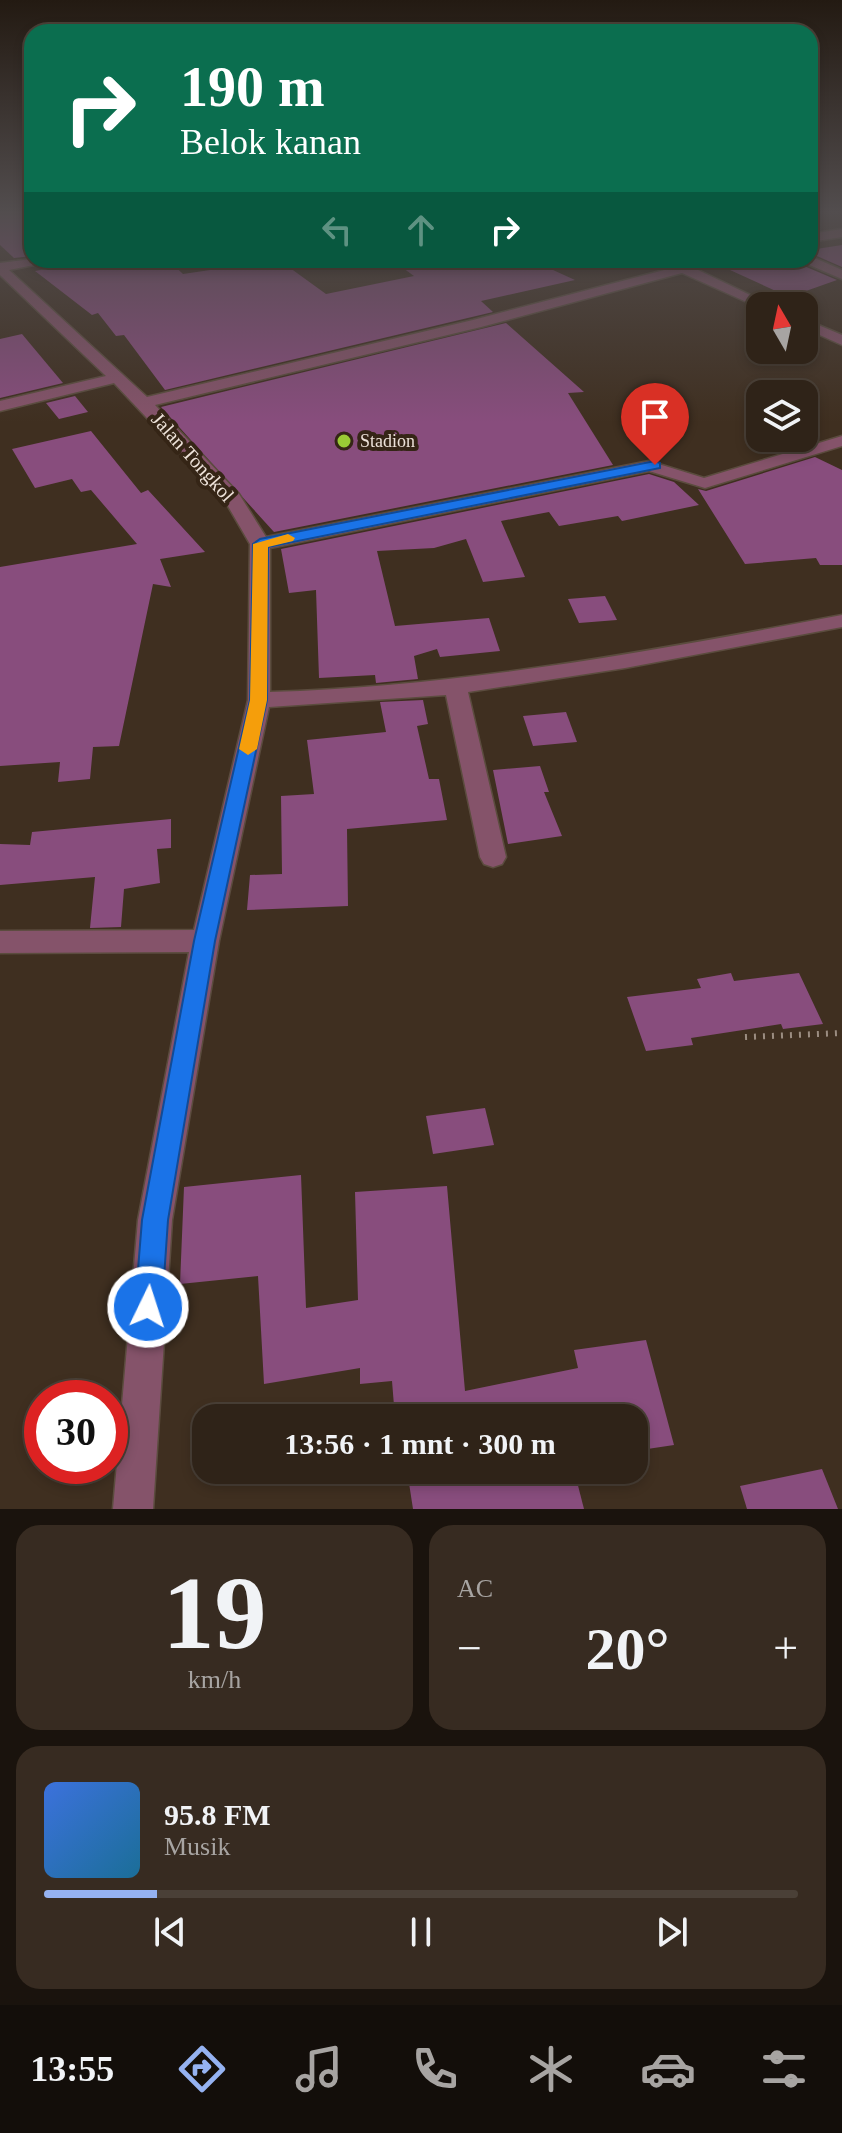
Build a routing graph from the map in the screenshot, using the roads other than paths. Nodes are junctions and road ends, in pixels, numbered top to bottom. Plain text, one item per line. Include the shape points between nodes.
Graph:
1 (14, 281) edge
2 (633, 281) edge
3 (712, 281) edge
4 (746, 297) edge
5 (818, 330) edge
6 (842, 341) edge
7 (116, 378) junction
8 (144, 403) junction
9 (0, 406) edge
10 (842, 441) edge
11 (260, 544) junction
12 (842, 621) edge
13 (455, 686) junction
14 (259, 700) junction
15 (493, 857) dead end
16 (205, 941) junction
17 (0, 942) edge
18 (133, 1509) edge

1 - 7 street, Jalan Tongkol
2 - 8 street
3 - 4 street
5 - 6 street
7 - 8 street, Jalan Tongkol
7 - 9 street
8 - 11 street, Jalan Tongkol via 233,498
10 - 11 street via 705,483 649,466
11 - 14 street
12 - 13 street via 663,656
13 - 14 street via 335,699
13 - 15 street
14 - 16 street
16 - 17 street
16 - 18 street via 155,1220

